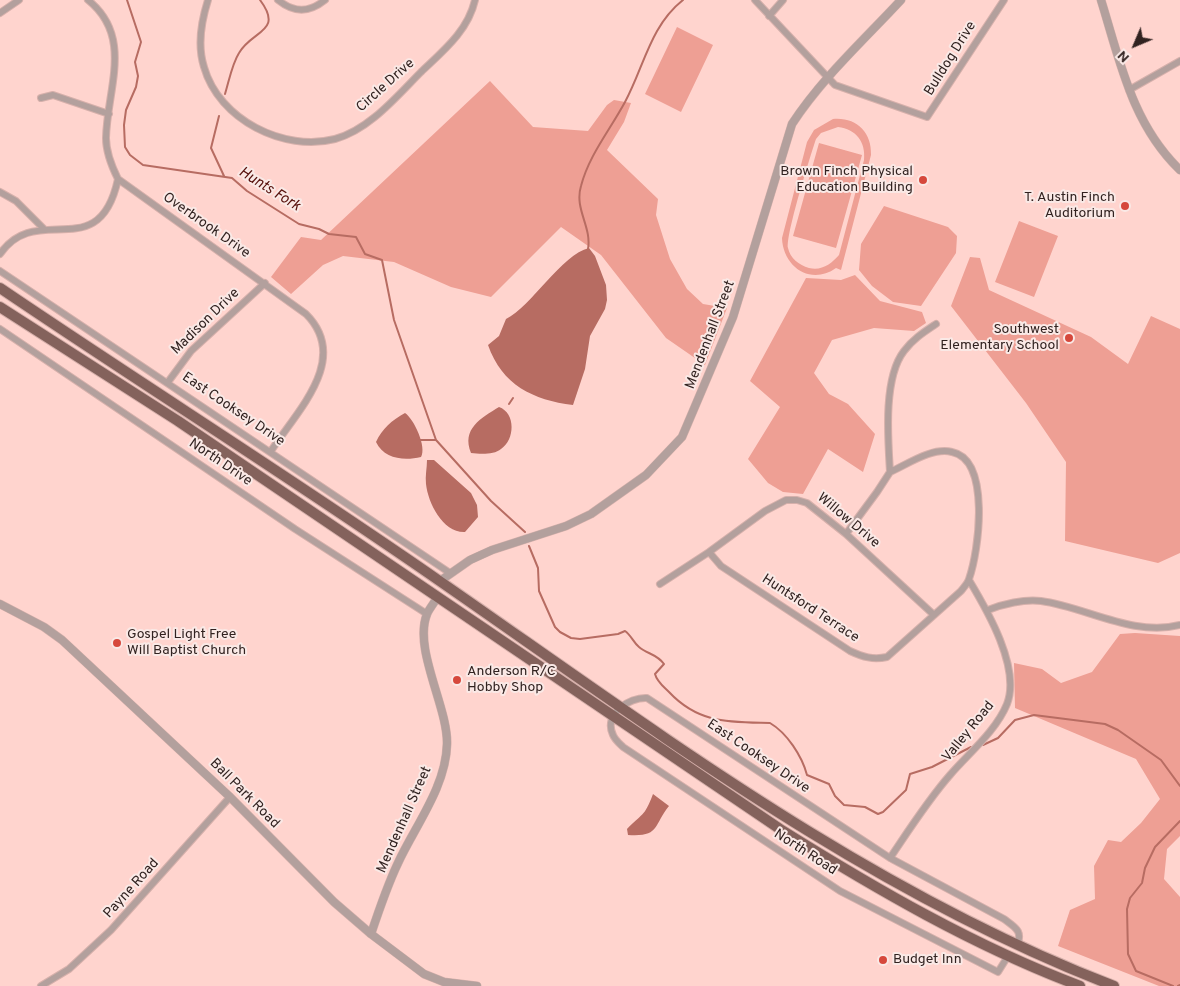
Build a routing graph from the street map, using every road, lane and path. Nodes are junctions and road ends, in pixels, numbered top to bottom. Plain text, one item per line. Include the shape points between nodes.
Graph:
1 (19, 0) edge
2 (88, 0) edge
3 (208, 0) edge
4 (278, 0) edge
5 (325, 0) edge
6 (474, 0) edge
7 (755, 0) edge
8 (783, 0) edge
9 (901, 0) edge
10 (1004, 0) edge
11 (1101, 0) edge
12 (0, 13) edge
13 (769, 16) junction
14 (1180, 61) edge
15 (828, 78) junction
16 (1129, 90) junction
17 (41, 98) dead end
18 (110, 114) junction
19 (1180, 170) edge
20 (118, 179) junction
21 (0, 192) edge
22 (44, 229) junction
23 (0, 254) edge
24 (0, 271) edge
25 (264, 283) junction
26 (0, 288) edge
27 (0, 307) edge
28 (936, 324) dead end
29 (0, 329) edge
30 (168, 382) junction
31 (271, 451) junction
32 (890, 472) junction
33 (846, 534) junction
34 (709, 552) junction
35 (396, 568) junction
36 (450, 573) junction
37 (969, 580) junction
38 (440, 581) junction
39 (660, 584) dead end
40 (437, 598) junction
41 (0, 604) edge
42 (988, 610) junction
43 (427, 614) junction
44 (934, 615) junction
45 (494, 620) junction
46 (1180, 626) edge
47 (617, 712) junction
48 (230, 797) junction
49 (890, 858) junction
50 (372, 934) junction
51 (1018, 946) junction
52 (1008, 956) junction
53 (41, 986) edge
54 (477, 986) edge
55 (1080, 986) edge
56 (1114, 986) edge

1 - 12 street
2 - 18 street via 109,22 114,38
3 - 6 street, Circle Drive via 200,30 200,48 204,70 216,92 234,112 254,127 278,138 302,143 344,136 375,115 456,37 470,16
4 - 5 street via 293,10 308,10
7 - 13 street
8 - 13 street
9 - 15 street, Mendenhall Street
10 - 15 street, Bulldog Drive via 927,117 835,85
11 - 16 street
13 - 15 street
14 - 16 street
15 - 36 street, Mendenhall Street via 792,124 733,317 682,438 646,475 591,514 566,526 492,550
16 - 19 street via 1138,114 1154,140
17 - 18 street via 54,95
18 - 20 street via 106,139
20 - 22 street via 111,204 99,220 73,229
20 - 25 street, Overbrook Drive
21 - 22 street via 16,201
22 - 23 street via 15,239
24 - 30 street, East Cooksey Drive
25 - 30 street, Madison Drive via 192,351
25 - 31 street, Overbrook Drive via 315,323 324,345 324,365 317,382
26 - 38 highway
27 - 35 highway via 178,421
28 - 32 street via 918,336 902,353 894,376 887,425
29 - 43 street, North Drive via 295,529
30 - 31 street, East Cooksey Drive
31 - 36 street, East Cooksey Drive
32 - 33 street
32 - 37 street via 941,451 966,459 976,481 980,524
33 - 34 street, Willow Drive via 807,503 786,500 765,511
33 - 44 street, Willow Drive
34 - 39 street, Willow Drive
34 - 44 street, Huntsford Terrace via 721,566 865,658 887,657
35 - 38 highway via 433,584
35 - 40 highway
36 - 38 street, Mendenhall Street
37 - 42 street, Valley Road
37 - 44 street, Huntsford Terrace
38 - 45 highway
40 - 43 street, Mendenhall Street
40 - 45 highway via 443,596 460,607
40 - 47 highway
41 - 48 street, Ball Park Road via 62,640
42 - 46 street via 1007,604 1040,601 1151,628
42 - 49 street, Valley Road via 1008,670 1010,696 1007,705 990,731 949,776
43 - 50 street, Mendenhall Street via 426,648 446,731 446,752 436,785 398,862
45 - 47 highway
47 - 49 street, East Cooksey Drive via 628,701 647,698
47 - 51 highway via 855,861 918,897
47 - 52 highway via 780,829 972,940
47 - 52 street, North Road via 610,726 613,736 623,747 840,891 998,972
48 - 50 street, Ball Park Road via 334,902
48 - 53 street, Payne Road via 111,930 69,969
49 - 51 street via 1004,919 1019,930
50 - 54 street, Ball Park Road via 424,974 444,982
51 - 56 highway
52 - 55 highway

